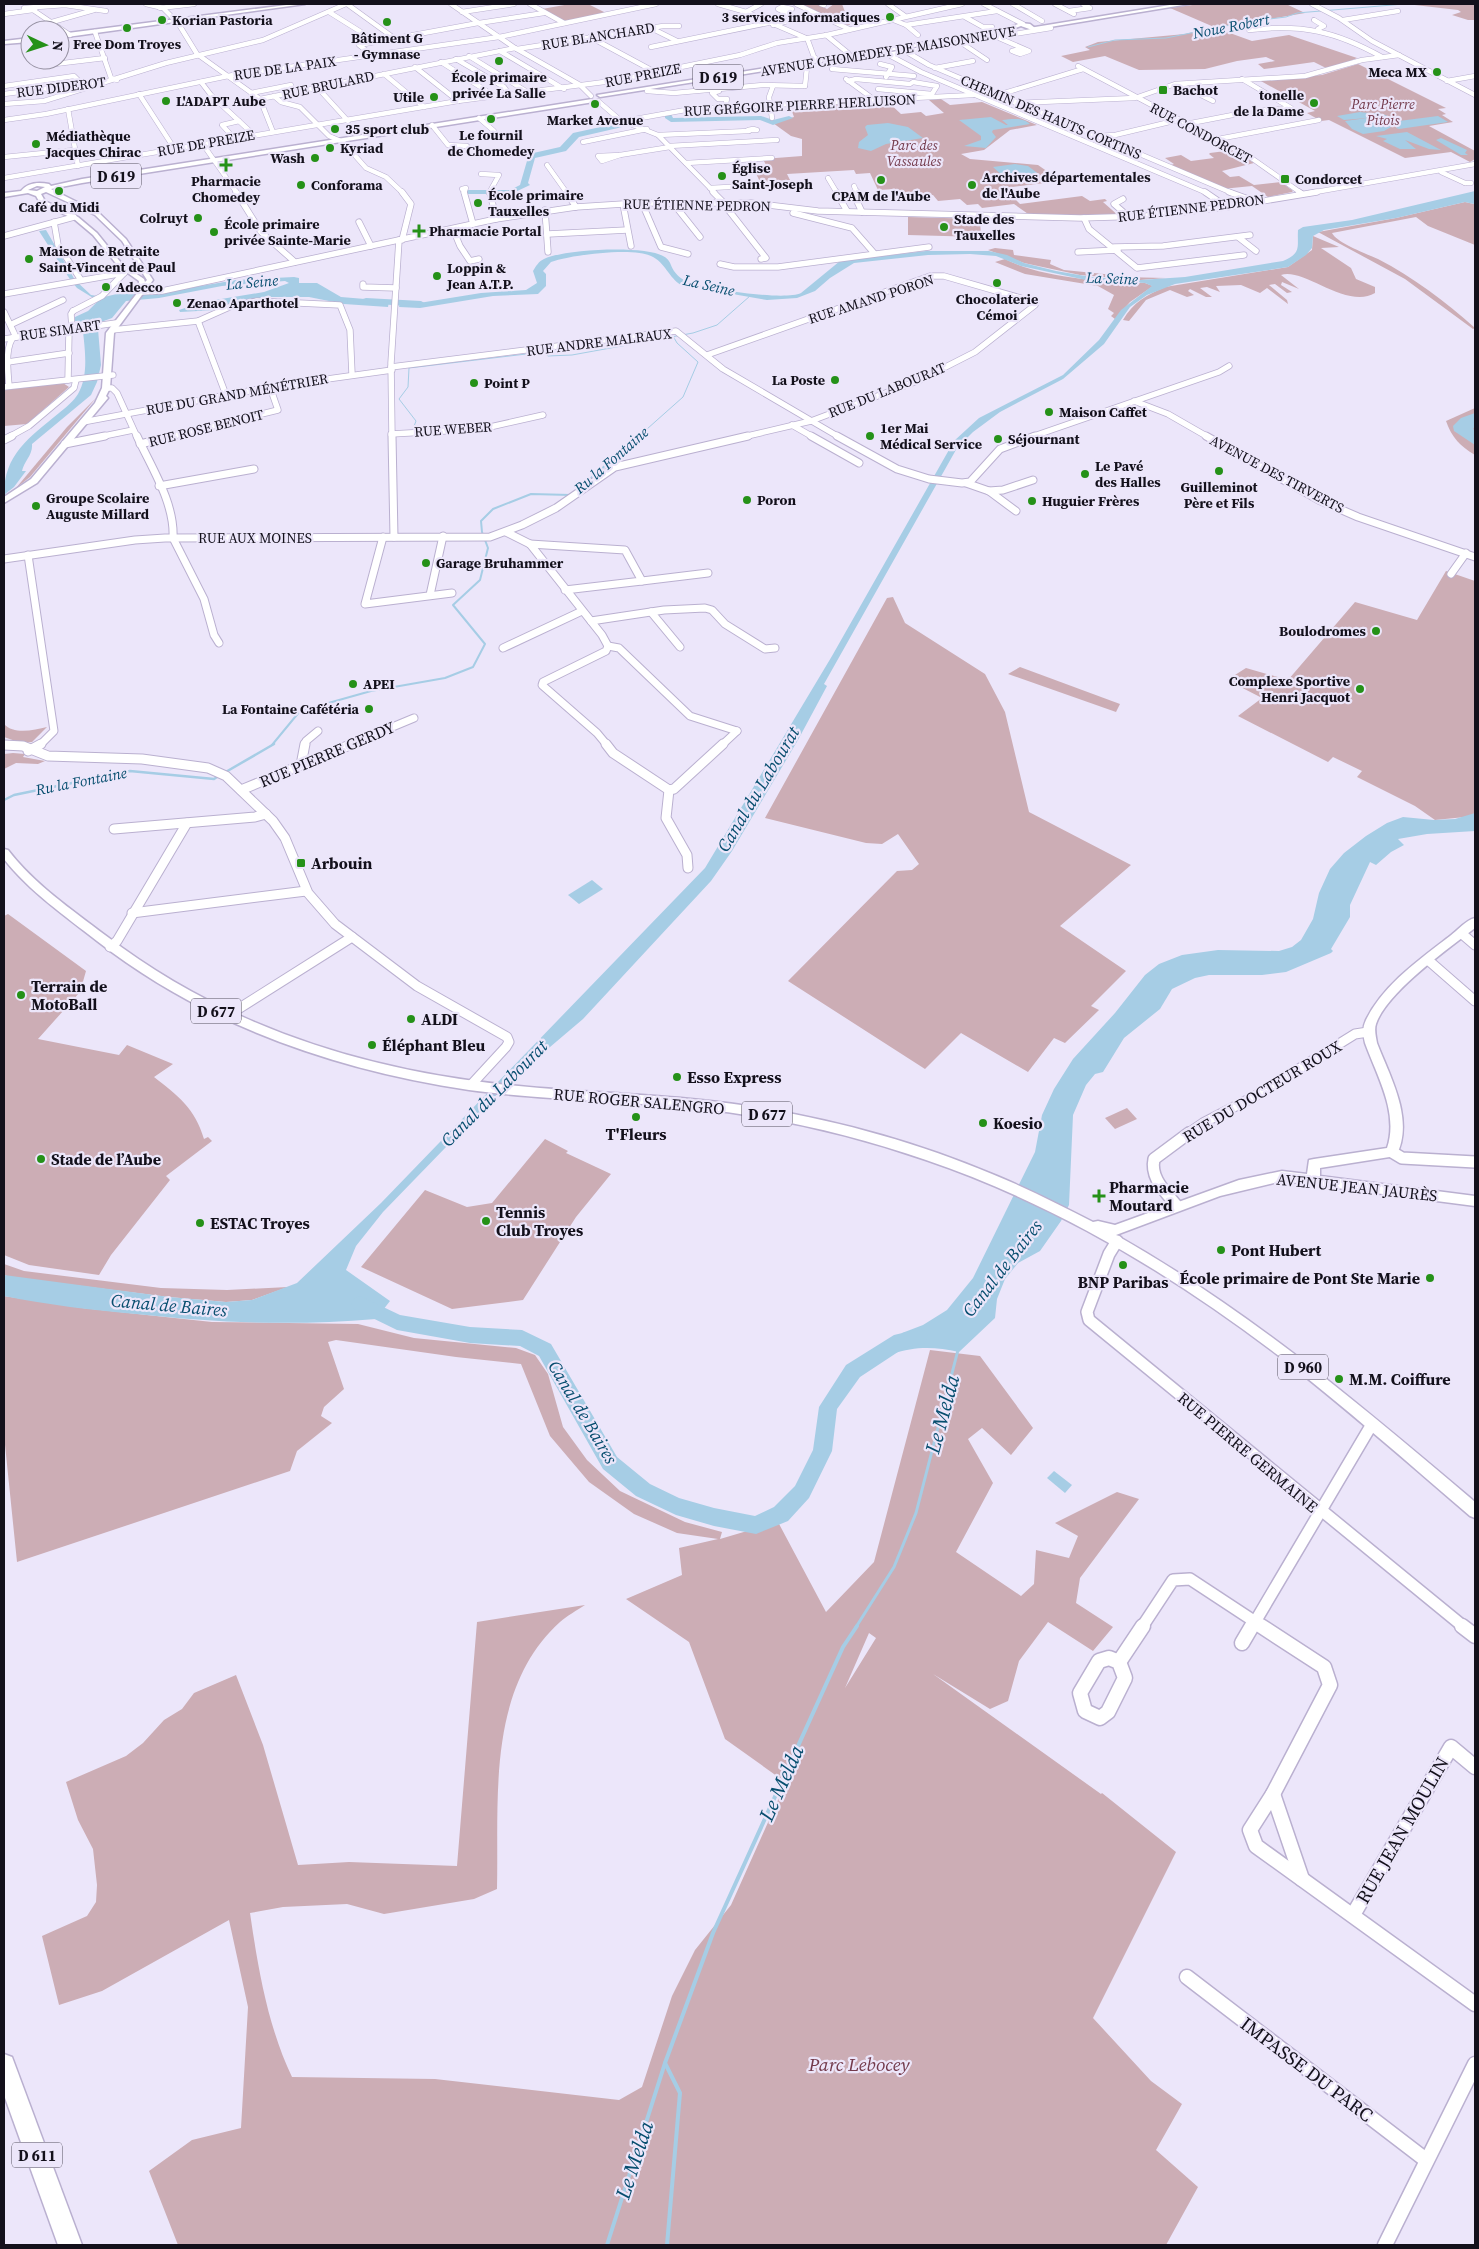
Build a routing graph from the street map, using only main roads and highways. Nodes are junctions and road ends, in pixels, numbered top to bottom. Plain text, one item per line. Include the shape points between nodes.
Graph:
1 (303, 4) edge
2 (1173, 4) edge
3 (1186, 4) edge
4 (1027, 27) junction
5 (70, 35) edge
6 (20, 41) edge
7 (4, 43) edge
8 (823, 63) junction
9 (596, 98) junction
10 (338, 140) junction
11 (48, 188) junction
12 (25, 190) junction
13 (34, 193) junction
14 (4, 194) edge
15 (145, 270) junction
16 (135, 273) junction
17 (140, 293) junction
18 (4, 501) edge
19 (4, 852) edge
20 (1475, 922) edge
21 (1313, 1179) junction
22 (1475, 1201) edge
23 (1154, 1214) junction
24 (1067, 1215) joint
25 (1116, 1236) junction
26 (1475, 1511) edge
27 (4, 2065) edge
28 (70, 2245) edge

1 - 5 main road
2 - 4 highway, D 619
3 - 4 highway, D 619
4 - 8 main road, AVENUE CHOMEDEY DE MAISONNEUVE / D 619
4 - 8 main road, D 619 via 1015,24 1002,31
6 - 7 main road
8 - 9 main road, D 619
8 - 9 main road, AVENUE CHOMEDEY DE MAISONNEUVE / D 619
9 - 10 main road, D 619
9 - 10 main road, AVENUE CHOMEDEY DE MAISONNEUVE / D 619
10 - 11 main road, AVENUE CHOMEDEY DE MAISONNEUVE / D 619 via 211,158
11 - 12 main road via 37,184
11 - 13 main road
11 - 15 main road via 97,214 124,240
12 - 13 main road
12 - 14 main road
13 - 16 main road via 42,202 74,217 95,234 126,271
15 - 16 main road
15 - 17 main road via 150,282
16 - 17 main road via 142,280
17 - 18 main road via 114,326 109,388 34,481
19 - 24 main road, RUE ROGER SALENGRO / D 677 via 25,875 107,944 151,975 226,1016 275,1038 383,1069 471,1085 695,1105 766,1114 842,1130 910,1149 1004,1183
20 - 21 main road via 1428,960 1372,1018 1368,1032 1397,1114 1397,1137 1392,1152 1314,1164
21 - 22 main road, AVENUE JEAN JAURÈS
21 - 23 main road, AVENUE JEAN JAURÈS via 1282,1176 1258,1179 1223,1188
23 - 25 main road, AVENUE JEAN JAURÈS
23 - 25 main road, AVENUE JEAN JAURÈS via 1130,1225
24 - 25 main road, D 960
25 - 26 main road, D 960 via 1284,1352
27 - 28 highway, D 611

